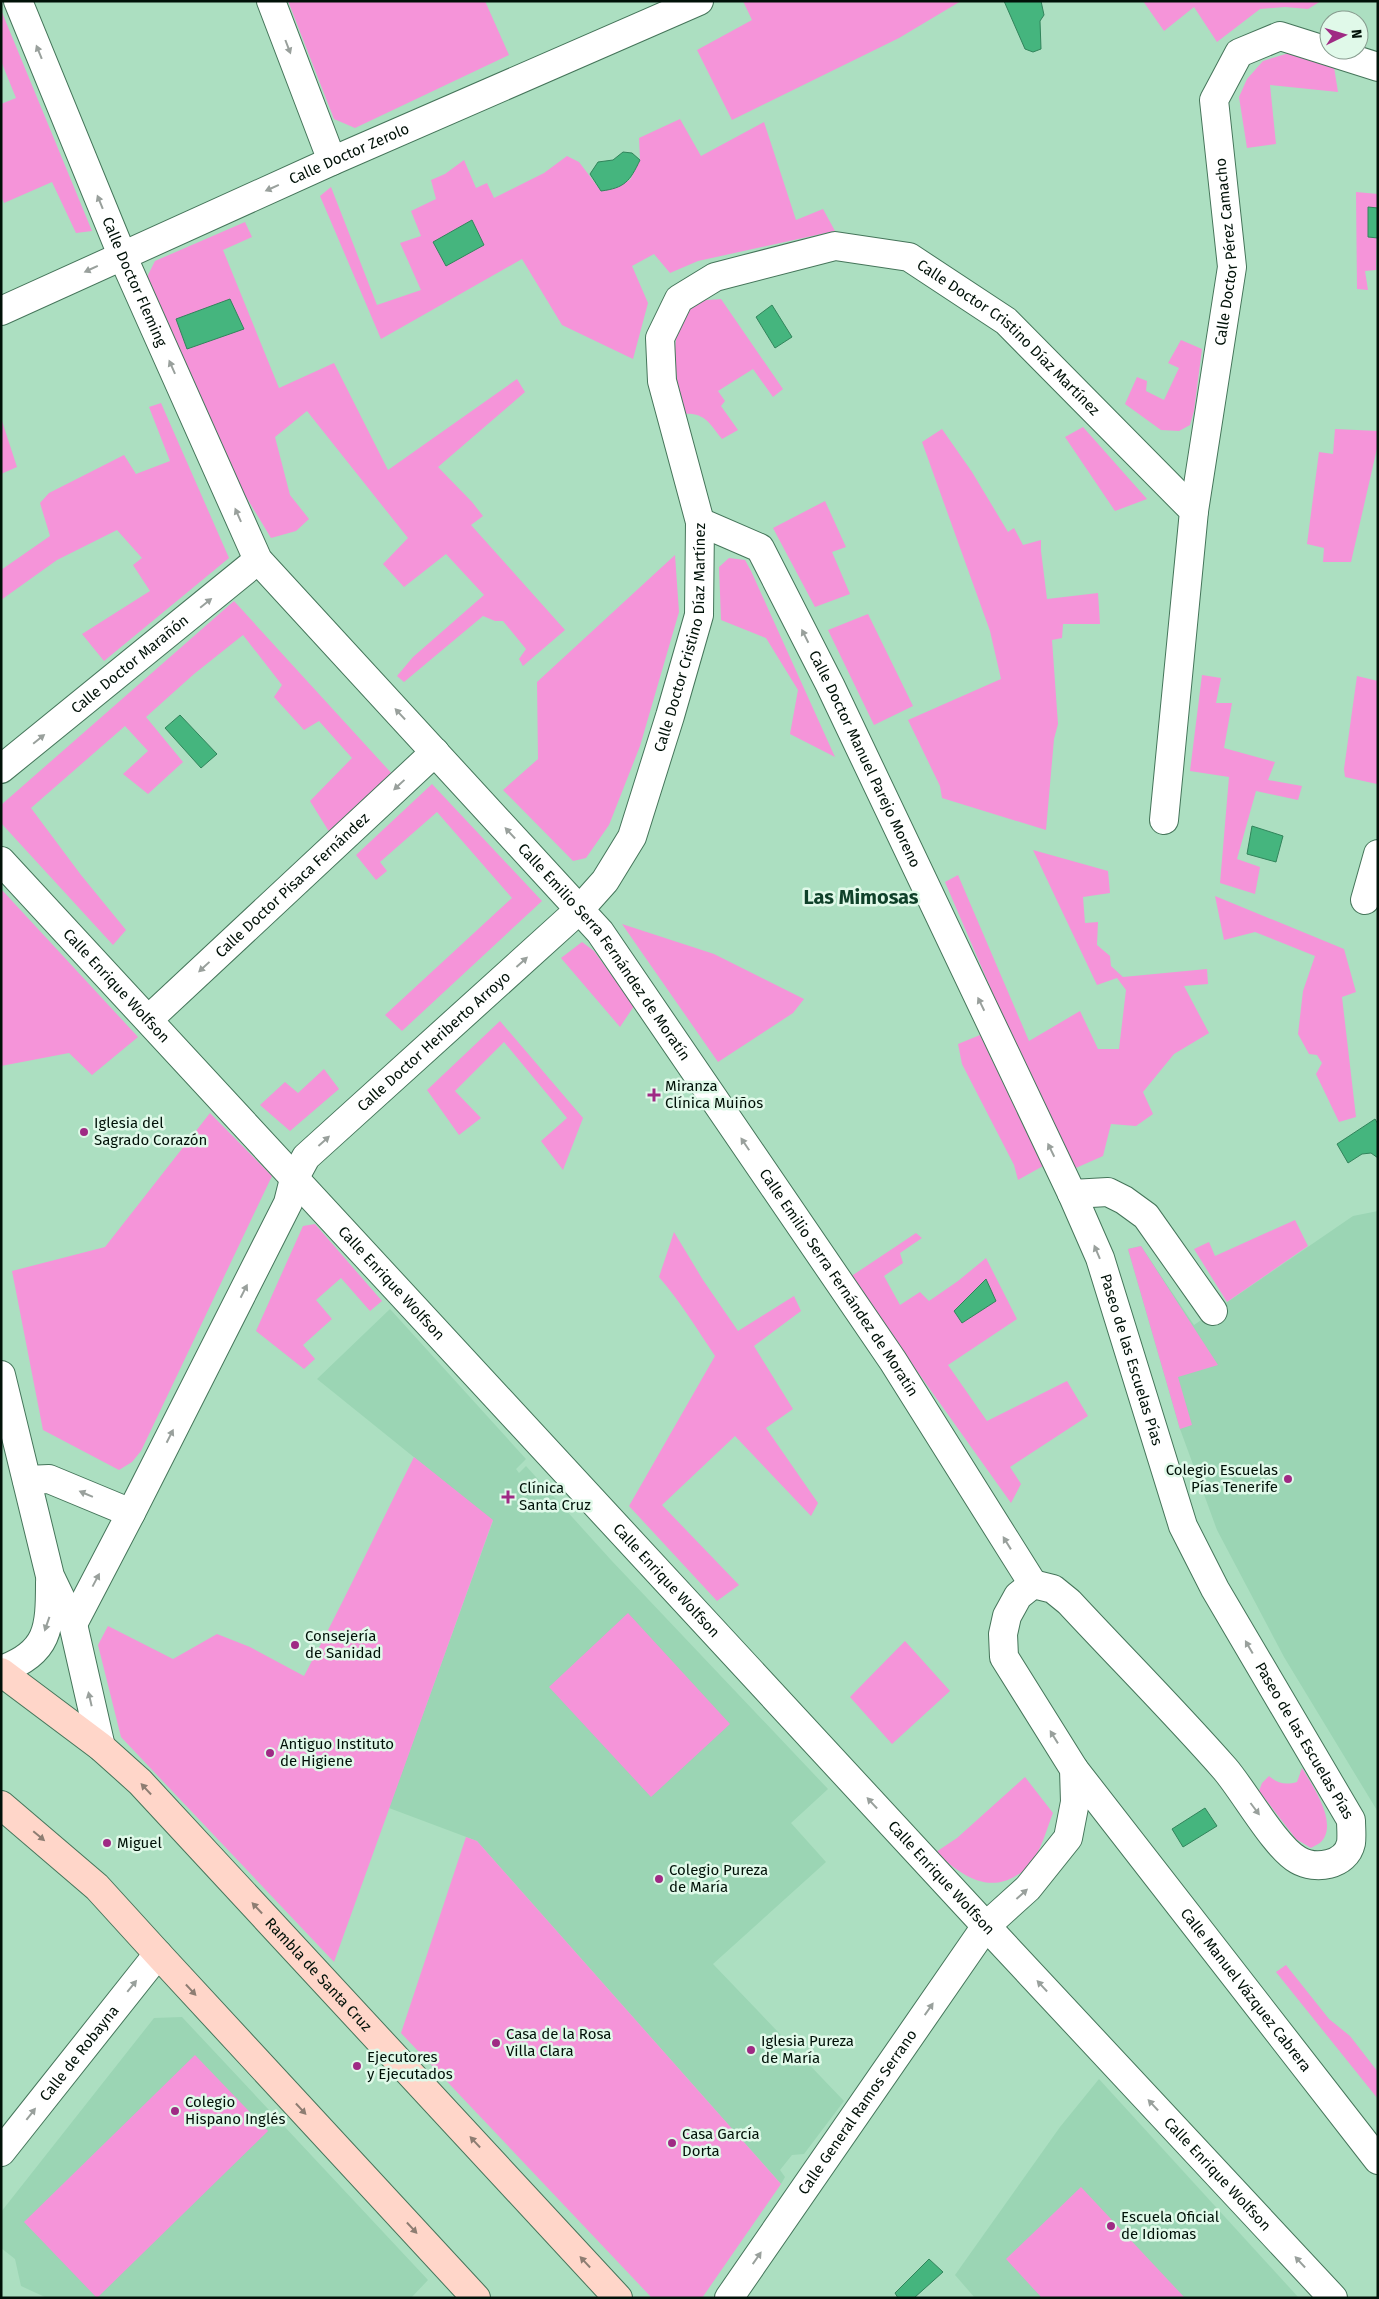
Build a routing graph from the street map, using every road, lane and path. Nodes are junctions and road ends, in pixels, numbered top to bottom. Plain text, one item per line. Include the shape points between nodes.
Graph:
1 (18, 1) edge
2 (271, 1) edge
3 (699, 1) edge
4 (1378, 67) edge
5 (332, 161) junction
6 (122, 255) junction
7 (1, 311) edge
8 (1194, 511) junction
9 (700, 522) junction
10 (258, 560) junction
11 (435, 752) junction
12 (1, 770) edge
13 (1164, 820) dead end
14 (1378, 854) edge
15 (1, 861) edge
16 (1364, 900) dead end
17 (580, 909) junction
18 (148, 1018) junction
19 (294, 1179) junction
20 (1072, 1194) junction
21 (1212, 1311) dead end
22 (1, 1375) edge
23 (27, 1480) junction
24 (131, 1513) junction
25 (50, 1576) junction
26 (1033, 1584) junction
27 (73, 1624) junction
28 (1, 1671) edge
29 (101, 1747) junction
30 (1074, 1769) junction
31 (1, 1805) edge
32 (1114, 1821) junction
33 (1068, 1838) junction
34 (986, 1926) junction
35 (158, 1954) junction
36 (1, 2152) edge
37 (1378, 2160) edge
38 (476, 2298) edge
39 (618, 2298) edge
40 (729, 2298) edge
41 (1333, 2298) edge

6 -> 1 street, Calle Doctor Fleming
2 -> 5 street
3 - 5 street, Calle Doctor Zerolo
4 - 8 street, Calle Doctor Pérez Camacho via 1280,36 1239,53 1214,100 1232,267
5 -> 6 street, Calle Doctor Zerolo
6 -> 7 street, Calle Doctor Zerolo
10 -> 6 street, Calle Doctor Fleming
8 - 9 street, Calle Doctor Cristino Díaz Martínez via 1006,321 909,257 835,246 715,277 678,299 660,338 662,381
8 - 13 street
9 - 17 street, Calle Doctor Cristino Díaz Martínez via 699,614 670,716 632,837 605,881
20 -> 9 street, Calle Doctor Manuel Parejo Moreno via 830,685 760,548
11 -> 10 street, Calle Emilio Serra Fernández de Moratín
12 -> 10 street, Calle Doctor Marañón
17 -> 11 street, Calle Emilio Serra Fernández de Moratín
11 -> 18 street, Calle Doctor Pisaca Fernández
14 - 16 street
15 - 18 street, Calle Enrique Wolfson
19 -> 17 street, Calle Doctor Heriberto Arroyo via 306,1157
26 -> 17 street, Calle Emilio Serra Fernández de Moratín via 893,1361 600,932
18 - 19 street, Calle Enrique Wolfson
24 -> 19 street, Calle Doctor Heriberto Arroyo via 288,1203
34 -> 19 street, Calle Enrique Wolfson
20 - 21 street via 1108,1192 1146,1216
26 -> 20 street, Paseo de las Escuelas Pías via 1053,1589 1069,1602 1226,1770 1281,1844 1297,1860 1313,1866 1328,1865 1343,1858 1351,1844 1350,1820 1215,1589 1184,1526 1100,1258
22 - 23 street
24 -> 23 street via 49,1479
23 - 25 street
27 -> 24 street, Calle Doctor Heriberto Arroyo
25 - 27 street
25 -> 28 street via 50,1617 39,1648 18,1664
30 -> 26 street via 1004,1657 1003,1634 1007,1616 1018,1596
29 -> 27 street
28 - 29 main road, Rambla de Santa Cruz
39 -> 29 main road, Rambla de Santa Cruz via 140,1782
30 - 32 street, Calle Manuel Vázquez Cabrera
30 - 33 street via 1076,1802
31 -> 35 main road via 98,1887
32 - 33 street via 1099,1817 1090,1820
32 - 37 street, Calle Manuel Vázquez Cabrera
34 -> 33 street via 1028,1888
40 -> 34 street, Calle General Ramos Serrano
41 -> 34 street, Calle Enrique Wolfson
36 -> 35 street, Calle de Robayna
35 -> 38 main road

